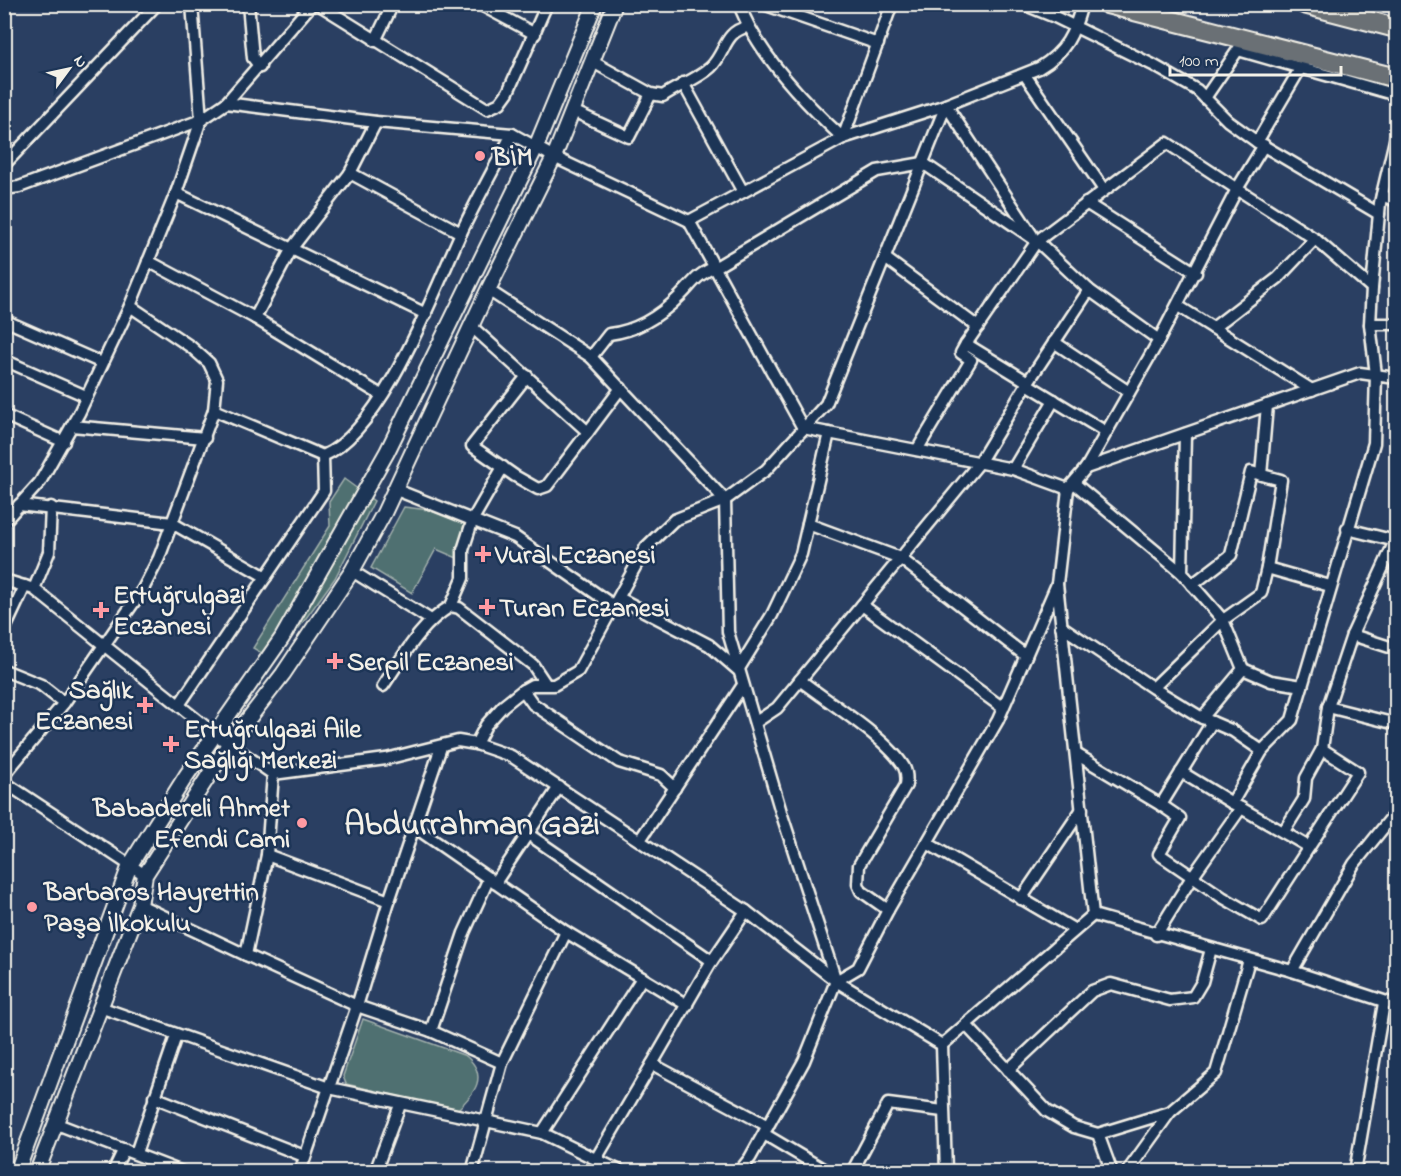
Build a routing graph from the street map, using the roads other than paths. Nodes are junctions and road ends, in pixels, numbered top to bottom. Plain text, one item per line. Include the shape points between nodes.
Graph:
1 (157, 4) edge
2 (192, 4) edge
3 (248, 4) edge
4 (318, 4) edge
5 (393, 4) edge
6 (479, 4) edge
7 (547, 4) edge
8 (595, 4) edge
9 (615, 4) edge
10 (739, 4) edge
11 (763, 4) edge
12 (892, 4) edge
13 (1023, 4) edge
14 (1082, 4) edge
15 (1107, 4) edge
16 (1304, 4) edge
17 (308, 7) edge
18 (747, 27) junction
19 (1075, 28) junction
20 (1396, 28) edge
21 (535, 34) junction
22 (375, 40) junction
23 (878, 44) junction
24 (1241, 45) junction
25 (593, 62) junction
26 (1304, 62) junction
27 (260, 67) junction
28 (1025, 75) junction
29 (1396, 78) edge
30 (682, 83) junction
31 (651, 94) junction
32 (1396, 95) edge
33 (1205, 98) junction
34 (225, 103) junction
35 (946, 105) junction
36 (573, 111) junction
37 (201, 120) junction
38 (376, 122) junction
39 (512, 134) junction
40 (1396, 136) edge
41 (843, 138) junction
42 (1260, 143) junction
43 (536, 147) junction
44 (554, 157) junction
45 (923, 163) junction
46 (4, 165) edge
47 (350, 173) junction
48 (4, 189) edge
49 (1237, 189) junction
50 (1104, 190) junction
51 (743, 192) junction
52 (176, 193) junction
53 (1382, 195) junction
54 (1396, 201) edge
55 (1086, 203) junction
56 (1379, 214) junction
57 (689, 221) junction
58 (461, 233) junction
59 (1314, 238) junction
60 (1037, 241) junction
61 (292, 248) junction
62 (885, 258) junction
63 (148, 261) junction
64 (716, 267) junction
65 (1196, 273) junction
66 (1372, 288) junction
67 (488, 290) junction
68 (1089, 290) junction
69 (130, 306) junction
70 (1178, 306) junction
71 (426, 314) junction
72 (255, 318) junction
73 (4, 320) edge
74 (1370, 324) junction
75 (1396, 324) edge
76 (471, 326) junction
77 (978, 327) junction
78 (1213, 328) junction
79 (1159, 340) junction
80 (1054, 342) junction
81 (966, 344) junction
82 (591, 357) junction
83 (4, 360) edge
84 (102, 363) junction
85 (1376, 375) junction
86 (526, 376) junction
87 (1396, 378) edge
88 (1027, 383) junction
89 (621, 388) junction
90 (1312, 390) junction
91 (1129, 392) junction
92 (381, 395) junction
93 (87, 396) junction
94 (1054, 400) junction
95 (1268, 405) junction
96 (214, 410) junction
97 (4, 415) edge
98 (72, 426) junction
99 (802, 428) junction
100 (588, 432) junction
101 (1106, 432) junction
102 (829, 433) junction
103 (1185, 434) junction
104 (205, 438) junction
105 (64, 442) junction
106 (917, 450) junction
107 (323, 456) junction
108 (979, 463) junction
109 (503, 467) junction
110 (1086, 468) junction
111 (1012, 469) junction
112 (1261, 475) junction
113 (1071, 486) junction
114 (394, 489) junction
115 (725, 500) junction
116 (20, 505) junction
117 (51, 507) junction
118 (473, 519) junction
119 (4, 522) edge
120 (172, 523) junction
121 (808, 524) junction
122 (1347, 529) junction
123 (1396, 541) edge
124 (900, 558) junction
125 (1267, 568) junction
126 (351, 571) junction
127 (1182, 573) junction
128 (266, 577) junction
129 (4, 580) edge
130 (1057, 584) junction
131 (1192, 585) junction
132 (1330, 586) junction
133 (30, 587) junction
134 (617, 602) junction
135 (862, 605) junction
136 (451, 606) junction
137 (431, 620) junction
138 (1222, 620) junction
139 (1061, 626) junction
140 (4, 631) edge
141 (1352, 635) junction
142 (105, 647) junction
143 (1396, 649) edge
144 (1026, 656) junction
145 (1243, 669) junction
146 (4, 670) edge
147 (738, 670) junction
148 (800, 680) junction
149 (545, 683) junction
150 (743, 685) junction
151 (383, 686) dead end
152 (1302, 686) junction
153 (1153, 688) junction
154 (523, 690) junction
155 (64, 703) junction
156 (179, 705) junction
157 (1328, 707) junction
158 (1003, 708) junction
159 (1207, 720) junction
160 (756, 722) junction
161 (1396, 724) edge
162 (216, 735) junction
163 (229, 744) junction
164 (476, 744) junction
165 (441, 747) junction
166 (1322, 749) junction
167 (1262, 751) junction
168 (1076, 754) junction
169 (6, 769) edge
170 (1181, 772) junction
171 (273, 774) junction
172 (4, 782) edge
173 (559, 787) junction
174 (675, 788) junction
175 (1161, 805) junction
176 (1236, 806) junction
177 (1082, 809) junction
178 (1396, 812) edge
179 (413, 826) junction
180 (1284, 831) junction
181 (528, 834) junction
182 (640, 840) junction
183 (927, 843) junction
184 (1309, 847) junction
185 (267, 855) junction
186 (130, 865) junction
187 (145, 874) junction
188 (1192, 877) junction
189 (492, 881) junction
190 (1021, 899) junction
191 (389, 901) junction
192 (140, 905) junction
193 (888, 910) junction
194 (746, 911) junction
195 (1093, 915) junction
196 (1075, 930) junction
197 (566, 932) junction
198 (1156, 935) junction
199 (1211, 949) junction
200 (246, 955) junction
201 (1249, 960) junction
202 (712, 961) junction
203 (1292, 971) junction
204 (642, 978) junction
205 (836, 981) junction
206 (1384, 1003) junction
207 (687, 1005) junction
208 (1396, 1005) edge
209 (357, 1006) junction
210 (100, 1007) junction
211 (966, 1025) junction
212 (431, 1031) junction
213 (176, 1036) junction
214 (942, 1045) junction
215 (502, 1063) junction
216 (652, 1064) junction
217 (1008, 1070) junction
218 (329, 1088) junction
219 (154, 1097) junction
220 (400, 1105) junction
221 (943, 1111) junction
222 (1170, 1112) junction
223 (486, 1121) junction
224 (57, 1124) junction
225 (766, 1130) junction
226 (542, 1133) junction
227 (1098, 1134) junction
228 (124, 1149) junction
229 (136, 1153) junction
230 (304, 1156) junction
231 (596, 1159) junction
232 (16, 1170) edge
233 (37, 1172) edge
234 (113, 1172) edge
235 (182, 1172) edge
236 (300, 1172) edge
237 (375, 1172) edge
238 (472, 1172) edge
239 (622, 1172) edge
240 (739, 1172) edge
241 (828, 1172) edge
242 (852, 1172) edge
243 (946, 1172) edge
244 (1112, 1172) edge
245 (1127, 1172) edge
246 (1355, 1172) edge

1 - 46 street
2 - 37 street
3 - 27 street via 253,58
4 - 22 street
5 - 22 street
6 - 21 street
7 - 21 street
8 - 43 street
9 - 25 street
10 - 18 street
11 - 23 street
12 - 23 street
13 - 19 street
14 - 19 street
15 - 24 highway
16 - 20 highway
17 - 27 street
18 - 30 street via 729,36 711,67
18 - 41 street via 810,106
19 - 28 street via 1059,54
19 - 33 street via 1153,64
21 - 22 street via 508,92 500,103 487,109
23 - 41 street
24 - 26 highway
24 - 33 street
25 - 31 street
25 - 36 street
26 - 29 highway
26 - 32 street
26 - 42 street
27 - 34 street
28 - 35 street
28 - 50 street
30 - 31 street via 663,96
30 - 51 street
31 - 36 street via 629,137
33 - 42 street via 1228,121
34 - 37 street
34 - 38 street
35 - 41 street
35 - 45 street
35 - 60 street
36 - 44 street
37 - 48 street via 19,187
37 - 52 street
38 - 39 street
38 - 47 street
39 - 43 street
39 - 58 street
40 - 53 street
41 - 51 street
42 - 49 street
42 - 56 street
43 - 44 street
43 - 162 street via 387,452 282,638
44 - 57 street
44 - 67 street
45 - 60 street
45 - 62 street
45 - 64 street via 877,171
47 - 58 street
47 - 61 street
49 - 50 street via 1167,143
49 - 59 street
49 - 65 street
50 - 55 street
51 - 57 street
52 - 61 street
52 - 63 street
53 - 54 street
53 - 56 street
55 - 60 street
55 - 65 street
56 - 66 street
57 - 64 street
58 - 71 street
59 - 66 street
59 - 78 street via 1278,278
60 - 68 street
60 - 77 street
61 - 71 street
61 - 72 street
62 - 77 street
62 - 99 street via 826,404
63 - 69 street
63 - 72 street
64 - 82 street via 700,273 672,304 643,324 627,332 609,334
64 - 99 street
65 - 70 street
66 - 74 street
67 - 76 street
67 - 82 street
68 - 79 street
68 - 80 street
69 - 84 street
69 - 96 street via 209,363 217,380
70 - 78 street
70 - 79 street
71 - 92 street
72 - 92 street
73 - 84 street
74 - 75 street
74 - 85 street
76 - 86 street
76 - 114 street
77 - 81 street
78 - 90 street
79 - 91 street
80 - 88 street
80 - 91 street
81 - 88 street
81 - 106 street via 961,353 971,360
82 - 89 street
83 - 93 street
84 - 93 street
85 - 87 street
85 - 90 street via 1360,373
85 - 122 street via 1374,442
86 - 100 street
86 - 109 street via 472,446
88 - 94 street
88 - 108 street
89 - 100 street
89 - 115 street
90 - 95 street
91 - 101 street
92 - 107 street via 336,451
93 - 98 street
94 - 101 street
94 - 111 street
95 - 103 street
95 - 112 street
96 - 104 street
96 - 107 street
97 - 105 street
98 - 104 street
98 - 105 street
99 - 102 street
99 - 115 street via 766,470
100 - 109 street via 547,486 538,489
101 - 110 street
102 - 106 street
102 - 121 street
103 - 110 street
103 - 127 street
104 - 120 street
105 - 116 street via 40,482
106 - 108 street
107 - 128 street via 324,492
108 - 111 street
108 - 124 street
109 - 118 street
110 - 113 street
111 - 113 street
112 - 125 street via 1281,480
112 - 131 street via 1251,472 1231,555
113 - 127 street
113 - 130 street
114 - 118 street
114 - 126 street
115 - 134 street via 674,520 646,547
115 - 147 street via 728,632
116 - 117 street
116 - 119 street
117 - 120 street
117 - 133 street via 49,552
118 - 134 street via 515,537
118 - 136 street via 463,550 463,578
120 - 128 street
120 - 142 street via 143,589
121 - 124 street
121 - 147 street via 796,564
122 - 123 street
122 - 132 street
123 - 141 street
124 - 135 street
124 - 144 street
125 - 132 street
125 - 138 street via 1261,593
126 - 137 street
126 - 163 street via 283,674
127 - 131 street
128 - 156 street
129 - 133 street
130 - 139 street
130 - 144 street
131 - 138 street
132 - 152 street
133 - 140 street
133 - 142 street
134 - 147 street via 709,645
134 - 149 street via 578,671 562,682
135 - 148 street
135 - 158 street
136 - 137 street
136 - 149 street via 459,608 533,665
137 - 151 street
138 - 145 street
138 - 153 street
139 - 153 street
139 - 168 street
141 - 143 street
141 - 157 street
142 - 155 street
142 - 156 street
144 - 158 street
145 - 152 street via 1271,681
145 - 159 street
146 - 155 street via 41,686
147 - 150 street
148 - 160 street via 777,708
148 - 193 street via 870,734 906,773 906,785 864,854 857,874 861,891
149 - 154 street
150 - 160 street
150 - 174 street
152 - 167 street via 1292,720
153 - 159 street
154 - 164 street via 486,725
154 - 174 street via 533,704 619,762 661,775
155 - 169 street
156 - 162 street
157 - 161 street
157 - 166 street
158 - 183 street
159 - 167 street via 1233,731
159 - 170 street
160 - 205 street
162 - 163 street
162 - 186 street
163 - 171 street
163 - 187 street
164 - 165 street via 458,741
164 - 173 street via 511,756
165 - 171 street via 386,759
165 - 179 street
166 - 180 street via 1306,778 1304,799
166 - 184 street via 1358,772
167 - 176 street
168 - 175 street
168 - 177 street
170 - 175 street
170 - 176 street
171 - 185 street
172 - 186 street
173 - 181 street
173 - 182 street
174 - 182 street
175 - 188 street via 1180,818 1159,854
176 - 180 street
176 - 188 street
177 - 190 street
177 - 195 street
178 - 203 street via 1354,864
179 - 189 street
179 - 191 street
180 - 184 street
181 - 189 street
181 - 202 street
182 - 194 street
183 - 190 street
183 - 193 street
184 - 188 street via 1262,920
185 - 191 street
185 - 200 street
186 - 187 street
186 - 232 street
187 - 192 street
188 - 198 street
189 - 197 street
189 - 212 street via 464,933
190 - 196 street
191 - 209 street
192 - 200 street
192 - 210 street
193 - 205 street via 858,968
194 - 202 street
194 - 205 street
195 - 196 street
195 - 198 street
196 - 211 street
197 - 204 street
197 - 215 street
198 - 199 street
199 - 201 street
199 - 217 street via 1202,982 1193,997 1170,1000 1112,984 1092,991
200 - 209 street
201 - 203 street
201 - 222 street via 1216,1073
202 - 207 street
203 - 206 street
204 - 207 street
204 - 226 street
205 - 214 street
205 - 225 street via 804,1061
206 - 208 street
206 - 246 street
207 - 216 street
209 - 212 street
209 - 218 street
210 - 213 street
210 - 224 street
211 - 214 street
211 - 217 street
212 - 215 street
213 - 218 street
213 - 219 street
214 - 221 street
215 - 223 street
216 - 225 street
216 - 231 street
217 - 227 street via 1047,1111 1074,1127
218 - 220 street
218 - 230 street
219 - 229 street
219 - 230 street
220 - 223 street
220 - 237 street
221 - 242 street via 888,1104
221 - 243 street
222 - 227 street
222 - 245 street
223 - 226 street
223 - 238 street
224 - 228 street
224 - 233 street
225 - 240 street
225 - 241 street
226 - 231 street
227 - 244 street
228 - 229 street
228 - 234 street
229 - 235 street
230 - 236 street
231 - 239 street

